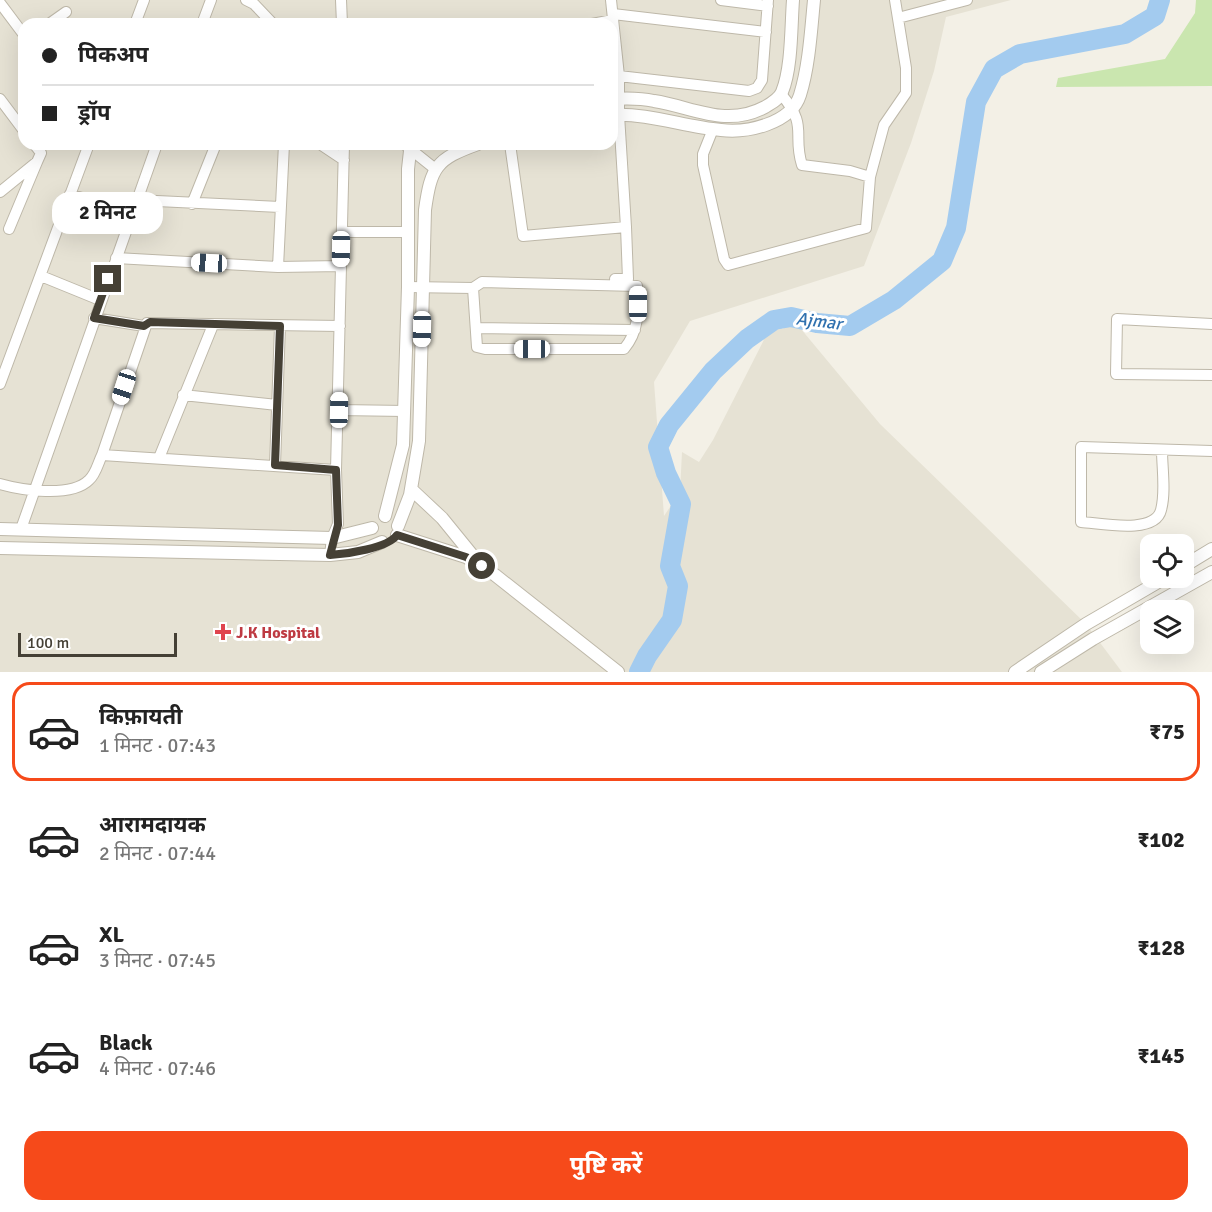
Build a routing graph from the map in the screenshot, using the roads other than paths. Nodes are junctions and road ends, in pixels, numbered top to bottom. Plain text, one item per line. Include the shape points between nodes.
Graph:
1 (144, 0) edge
2 (211, 0) edge
3 (340, 0) edge
4 (611, 0) edge
5 (721, 0) edge
6 (793, 0) edge
7 (814, 0) edge
8 (895, 0) edge
9 (967, 0) edge
10 (252, 1) edge
11 (0, 3) edge
12 (768, 3) edge
13 (66, 12) dead end
14 (613, 17) junction
15 (58, 18) edge
16 (137, 18) edge
17 (204, 18) edge
18 (268, 18) edge
19 (342, 18) edge
20 (610, 18) edge
21 (898, 18) junction
22 (18, 27) edge
23 (766, 32) junction
24 (618, 66) edge
25 (619, 76) junction
26 (618, 84) edge
27 (780, 94) junction
28 (0, 99) edge
29 (618, 99) edge
30 (793, 109) junction
31 (10, 113) junction
32 (618, 115) edge
33 (698, 119) junction
34 (0, 120) edge
35 (18, 123) edge
36 (714, 123) junction
37 (618, 146) edge
38 (39, 150) edge
39 (87, 150) edge
40 (154, 150) edge
41 (214, 150) edge
42 (284, 150) edge
43 (329, 150) edge
44 (344, 150) edge
45 (409, 150) edge
46 (414, 150) edge
47 (464, 150) edge
48 (511, 150) edge
49 (344, 160) junction
50 (37, 162) junction
51 (434, 168) junction
52 (870, 177) junction
53 (0, 192) edge
54 (70, 194) junction
55 (135, 200) junction
56 (192, 204) junction
57 (280, 207) junction
58 (131, 214) junction
59 (626, 227) junction
60 (9, 229) dead end
61 (342, 232) junction
62 (408, 232) junction
63 (116, 258) junction
64 (341, 266) junction
65 (278, 267) junction
66 (40, 276) junction
67 (508, 278) dead end
68 (408, 287) junction
69 (423, 287) junction
70 (473, 288) junction
71 (100, 300) junction
72 (94, 318) junction
73 (1212, 324) edge
74 (213, 325) junction
75 (144, 326) junction
76 (280, 326) junction
77 (340, 326) junction
78 (476, 327) junction
79 (635, 330) junction
80 (1212, 375) edge
81 (0, 384) edge
82 (183, 395) junction
83 (277, 405) junction
84 (339, 410) junction
85 (405, 411) junction
86 (1162, 450) junction
87 (1212, 451) edge
88 (102, 455) junction
89 (159, 458) junction
90 (275, 465) junction
91 (336, 470) junction
92 (0, 484) edge
93 (411, 489) junction
94 (34, 491) junction
95 (385, 516) junction
96 (372, 528) junction
97 (0, 529) edge
98 (21, 529) junction
99 (398, 530) junction
100 (339, 537) junction
101 (382, 542) junction
102 (0, 548) edge
103 (1212, 549) edge
104 (344, 554) junction
105 (330, 555) junction
106 (1194, 560) edge
107 (482, 566) junction
108 (1212, 572) edge
109 (1148, 588) edge
110 (618, 672) edge
111 (1015, 672) edge
112 (1041, 672) edge

1 - 16 street
2 - 17 street
3 - 19 street
4 - 14 street
5 - 12 street
6 - 27 street via 786,75
7 - 30 street via 800,96
8 - 21 street
9 - 21 street
10 - 18 street
11 - 22 street
12 - 23 street
13 - 15 street
14 - 20 street
14 - 23 street
21 - 52 street via 906,93 884,125
23 - 25 street via 762,80 749,91
24 - 25 street
25 - 26 street
27 - 30 street
27 - 36 street via 757,112
28 - 31 street
29 - 33 street via 656,101
30 - 36 street via 771,122 740,130
30 - 52 street via 800,126 802,165
31 - 34 street
31 - 35 street
32 - 33 street
33 - 36 street
36 - 52 street via 703,165 728,265 866,228
37 - 59 street
38 - 50 street
39 - 54 street
40 - 55 street
41 - 56 street
42 - 57 street
43 - 49 street
44 - 49 street
45 - 62 street
46 - 51 street
47 - 51 street
48 - 59 street via 523,236
49 - 61 street
50 - 53 street
50 - 60 street
51 - 69 street via 425,210
54 - 58 street
54 - 66 street
55 - 56 street
55 - 58 street
56 - 57 street
57 - 65 street
58 - 63 street
59 - 67 street via 628,279
61 - 62 street
61 - 64 street
62 - 68 street
63 - 65 street
63 - 71 street
64 - 65 street
64 - 77 street
66 - 71 street
66 - 81 street
68 - 69 street
68 - 85 street
69 - 70 street
69 - 93 street via 419,441
70 - 78 street
70 - 79 street via 482,282 637,286
71 - 72 street
72 - 75 street
72 - 94 street
73 - 80 street via 1117,319 1116,374
74 - 75 street via 150,322
74 - 76 street
74 - 82 street
75 - 88 street
76 - 77 street
76 - 83 street
77 - 84 street
78 - 79 street
78 - 79 street via 477,347 485,349 624,349
82 - 83 street
82 - 89 street
83 - 90 street
84 - 85 street
84 - 91 street
85 - 95 street via 398,475
86 - 86 street via 1161,511 1155,521 1142,526 1081,522 1081,447
86 - 87 street
88 - 89 street
88 - 94 street via 87,483 68,489
89 - 90 street
90 - 91 street
91 - 100 street
92 - 94 street
93 - 99 street
93 - 107 street via 442,518
94 - 98 street
95 - 96 street via 377,518
95 - 99 street via 393,519
96 - 100 street
96 - 101 street via 374,537
97 - 98 street
98 - 100 street
99 - 101 street via 391,542
99 - 107 street
100 - 104 street
100 - 105 street
101 - 104 street
102 - 105 street
103 - 106 street
104 - 105 street
107 - 110 street
108 - 112 street
109 - 111 street

